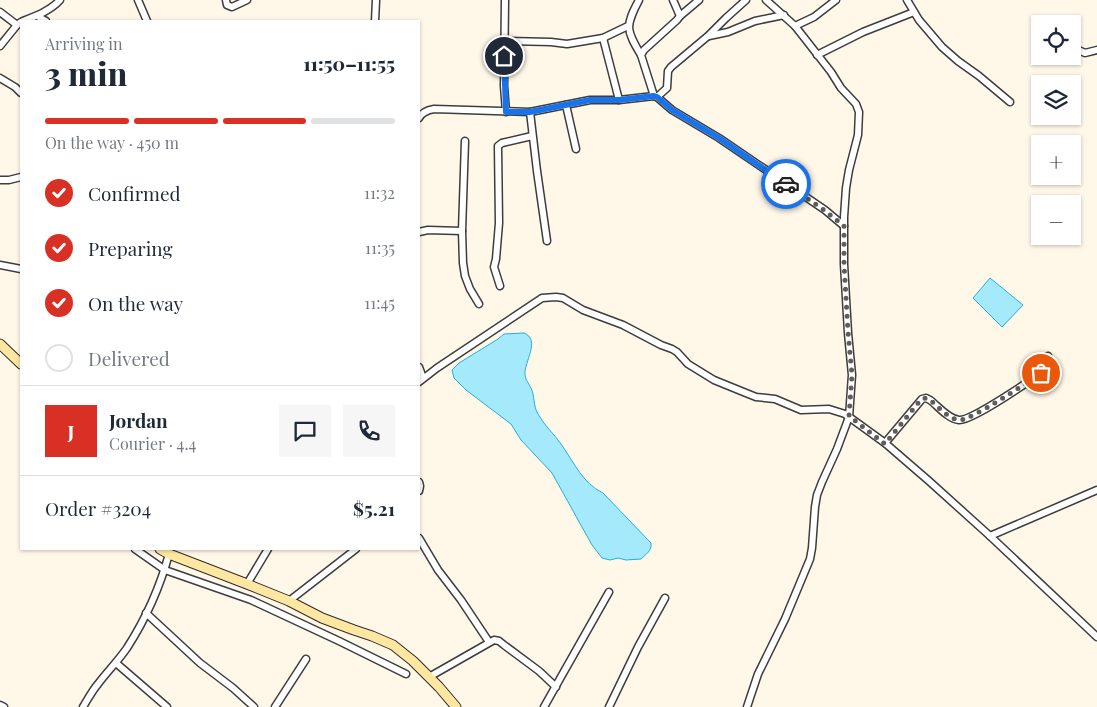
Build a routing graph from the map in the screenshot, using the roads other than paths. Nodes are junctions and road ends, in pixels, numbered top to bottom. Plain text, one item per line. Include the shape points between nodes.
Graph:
1 (60, 0) edge
2 (138, 0) edge
3 (226, 0) edge
4 (247, 0) edge
5 (376, 0) edge
6 (505, 0) edge
7 (639, 0) edge
8 (673, 0) edge
9 (699, 0) edge
10 (746, 0) edge
11 (766, 0) edge
12 (836, 0) edge
13 (907, 0) edge
14 (0, 12) edge
15 (914, 12) junction
16 (784, 15) junction
17 (38, 16) junction
18 (680, 16) junction
19 (28, 20) edge
20 (44, 20) edge
21 (147, 20) edge
22 (375, 20) edge
23 (20, 23) edge
24 (628, 26) junction
25 (796, 26) junction
26 (708, 36) junction
27 (603, 38) junction
28 (504, 41) junction
29 (0, 46) edge
30 (1097, 50) edge
31 (1081, 51) edge
32 (641, 55) junction
33 (817, 55) junction
34 (0, 78) edge
35 (20, 92) edge
36 (656, 96) junction
37 (619, 100) junction
38 (1010, 102) dead end
39 (566, 106) junction
40 (506, 112) junction
41 (530, 112) junction
42 (420, 115) edge
43 (532, 136) junction
44 (464, 141) dead end
45 (576, 148) dead end
46 (20, 177) edge
47 (0, 180) edge
48 (844, 226) junction
49 (462, 231) junction
50 (420, 232) edge
51 (547, 241) dead end
52 (0, 265) edge
53 (20, 269) edge
54 (500, 286) dead end
55 (479, 304) dead end
56 (0, 344) edge
57 (1048, 356) dead end
58 (20, 363) edge
59 (421, 380) edge
60 (849, 416) junction
61 (885, 444) junction
62 (1097, 490) edge
63 (990, 536) junction
64 (420, 540) edge
65 (136, 550) edge
66 (162, 550) edge
67 (267, 550) edge
68 (355, 550) edge
69 (169, 554) junction
70 (165, 570) junction
71 (247, 584) junction
72 (609, 592) dead end
73 (665, 598) dead end
74 (289, 601) junction
75 (146, 613) junction
76 (1097, 637) edge
77 (489, 642) junction
78 (306, 659) dead end
79 (116, 662) junction
80 (406, 674) dead end
81 (429, 677) junction
82 (556, 687) junction
83 (0, 705) edge
84 (4, 707) edge
85 (84, 707) edge
86 (167, 707) edge
87 (254, 707) edge
88 (275, 707) edge
89 (456, 707) edge
90 (544, 707) edge
91 (609, 707) edge
92 (746, 707) edge

1 - 17 street
2 - 21 street
3 - 4 street via 232,7
5 - 22 street
6 - 28 street
7 - 24 street
8 - 18 street
9 - 18 street
10 - 26 street
11 - 16 street
12 - 25 street
13 - 15 street
14 - 23 street
15 - 33 street
15 - 38 street via 942,46
16 - 25 street
16 - 26 street
17 - 19 street
17 - 20 street
18 - 32 street
23 - 29 street
24 - 27 street
24 - 32 street
25 - 33 street
26 - 36 street via 671,67 667,88
27 - 28 street via 567,44
27 - 37 street
28 - 40 street
30 - 31 street
32 - 36 street
33 - 48 street via 860,112 846,188
34 - 35 street
36 - 37 street
36 - 48 street
37 - 39 street via 590,100
39 - 41 street
39 - 45 street
40 - 41 street
40 - 42 street via 434,109
41 - 43 street
43 - 51 street
43 - 54 street via 498,146 499,223 494,267
44 - 49 street
46 - 47 street
48 - 60 street via 852,375
49 - 50 street
49 - 55 street via 466,276
52 - 53 street
56 - 58 street
57 - 61 street via 1041,373 967,418 951,417 930,400 922,399
59 - 60 street via 542,298 556,297 672,349 693,368 728,387 756,397 775,399 801,410 837,411
60 - 61 street
60 - 92 street via 817,495 810,559
61 - 63 street
62 - 63 street
63 - 76 street
64 - 77 street
65 - 70 street
66 - 69 street
67 - 71 street
68 - 74 street
69 - 70 street
69 - 71 street
70 - 75 street
70 - 80 street via 250,600
71 - 74 street
72 - 82 street
73 - 91 street
74 - 81 street via 322,618 393,645
75 - 79 street
75 - 87 street
77 - 81 street
77 - 82 street via 499,641
78 - 88 street
79 - 85 street
79 - 86 street
81 - 89 street
82 - 90 street
83 - 84 street

